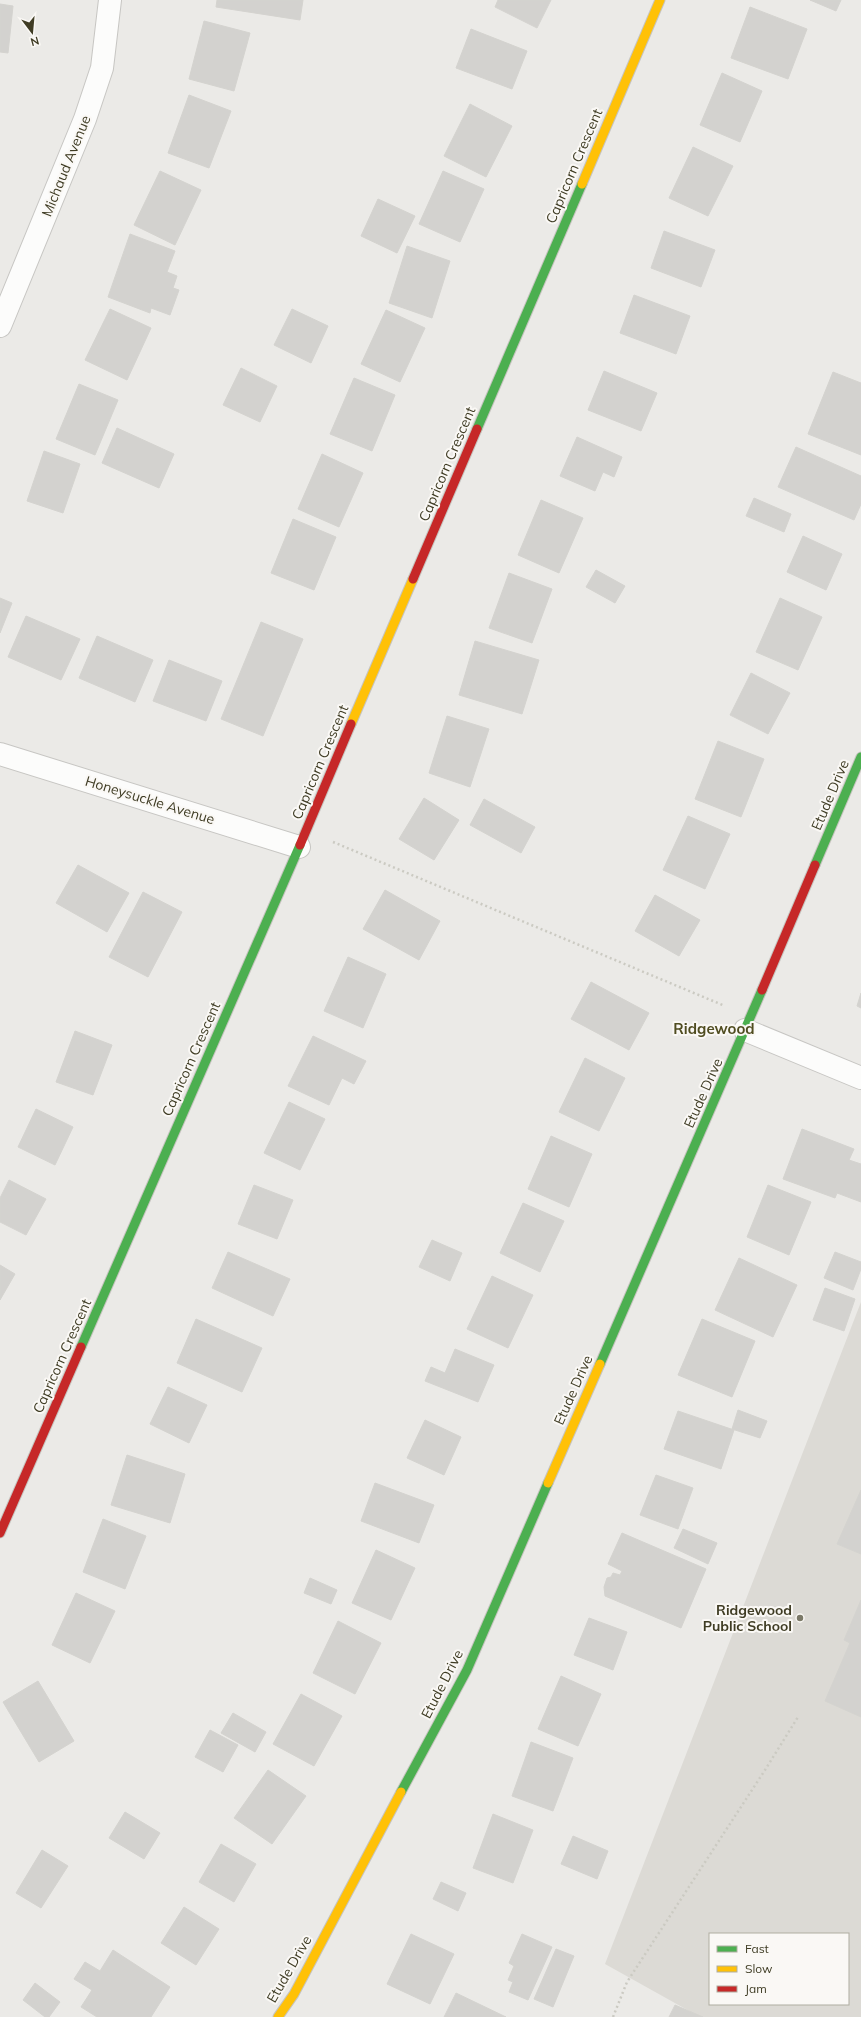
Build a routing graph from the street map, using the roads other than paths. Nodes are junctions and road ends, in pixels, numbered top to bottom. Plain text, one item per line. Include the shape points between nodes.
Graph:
1 (110, 0) edge
2 (660, 0) edge
3 (0, 326) edge
4 (0, 754) edge
5 (861, 757) edge
6 (299, 847) junction
7 (745, 1030) junction
8 (861, 1078) edge
9 (0, 1533) edge
10 (278, 2017) edge

1 - 3 street, Michaud Avenue via 102,68 85,119
2 - 6 street, Capricorn Crescent
4 - 6 street, Honeysuckle Avenue
5 - 7 street, Etude Drive
6 - 9 street, Capricorn Crescent
7 - 8 street
7 - 10 street, Etude Drive via 467,1670 294,1994

